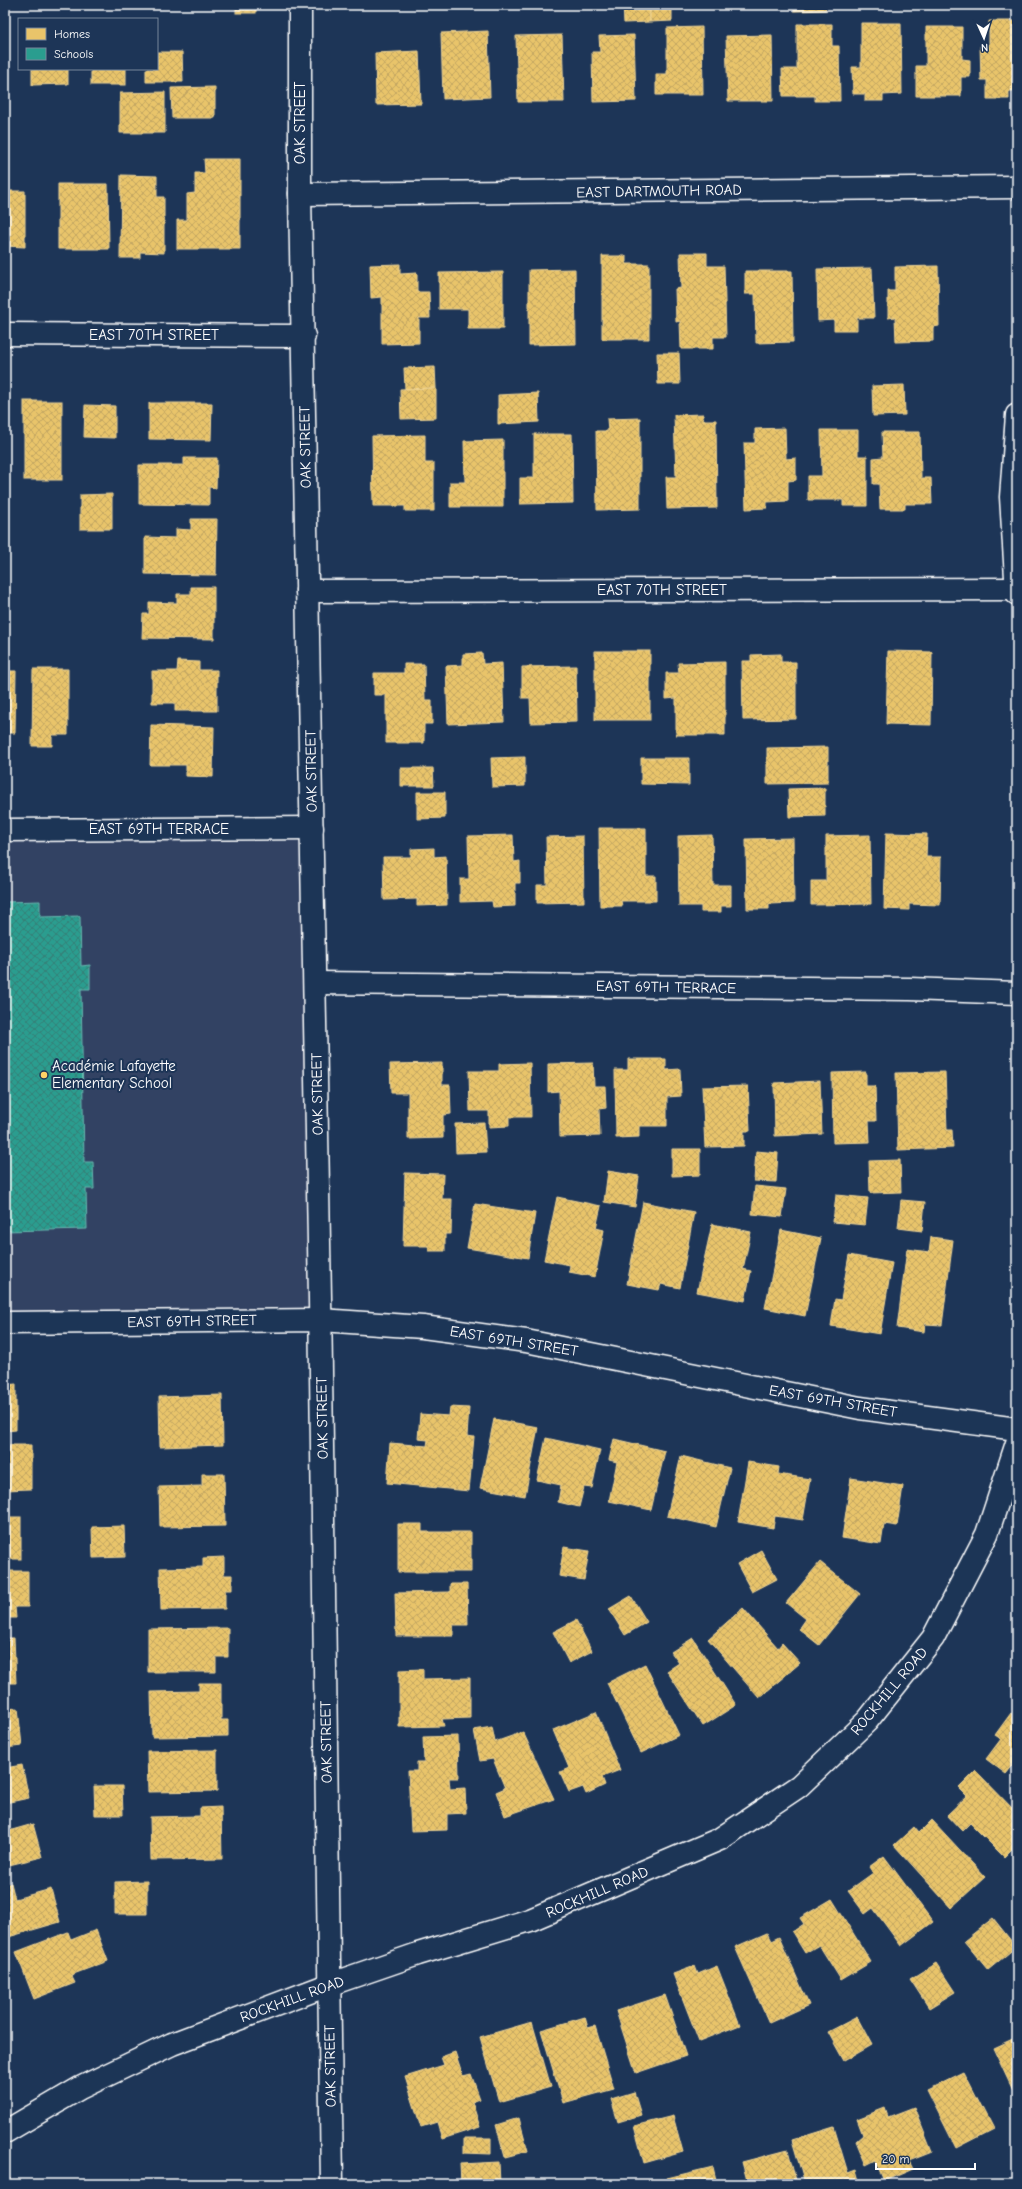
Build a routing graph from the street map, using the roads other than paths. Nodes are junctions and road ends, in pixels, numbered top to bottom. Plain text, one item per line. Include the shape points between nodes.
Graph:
1 (300, 5) edge
2 (1017, 187) edge
3 (300, 194) junction
4 (5, 334) edge
5 (304, 336) junction
6 (1017, 415) edge
7 (1017, 589) edge
8 (307, 591) junction
9 (1017, 594) edge
10 (312, 828) junction
11 (5, 830) edge
12 (315, 983) junction
13 (1017, 994) edge
14 (321, 1320) junction
15 (5, 1323) edge
16 (1017, 1429) edge
17 (1017, 1443) edge
18 (328, 1985) junction
19 (5, 2132) edge
20 (332, 2184) edge

1 - 3 street, OAK STREET
2 - 3 street, EAST DARTMOUTH ROAD
3 - 5 street, OAK STREET
4 - 5 street, EAST 70TH STREET
5 - 8 street, OAK STREET
6 - 7 street via 1011,497
7 - 8 street, EAST 70TH STREET
7 - 9 street
8 - 10 street, OAK STREET
10 - 11 street, EAST 69TH TERRACE
10 - 12 street, OAK STREET
12 - 13 street, EAST 69TH TERRACE via 910,989
12 - 14 street, OAK STREET
14 - 15 street, EAST 69TH STREET
14 - 16 street, EAST 69TH STREET via 423,1327 526,1341 860,1408
14 - 18 street, OAK STREET
17 - 18 street, ROCKHILL ROAD via 987,1534 933,1638 867,1721 799,1786 720,1839 530,1920
18 - 19 street, ROCKHILL ROAD via 172,2044 80,2088
18 - 20 street, OAK STREET

